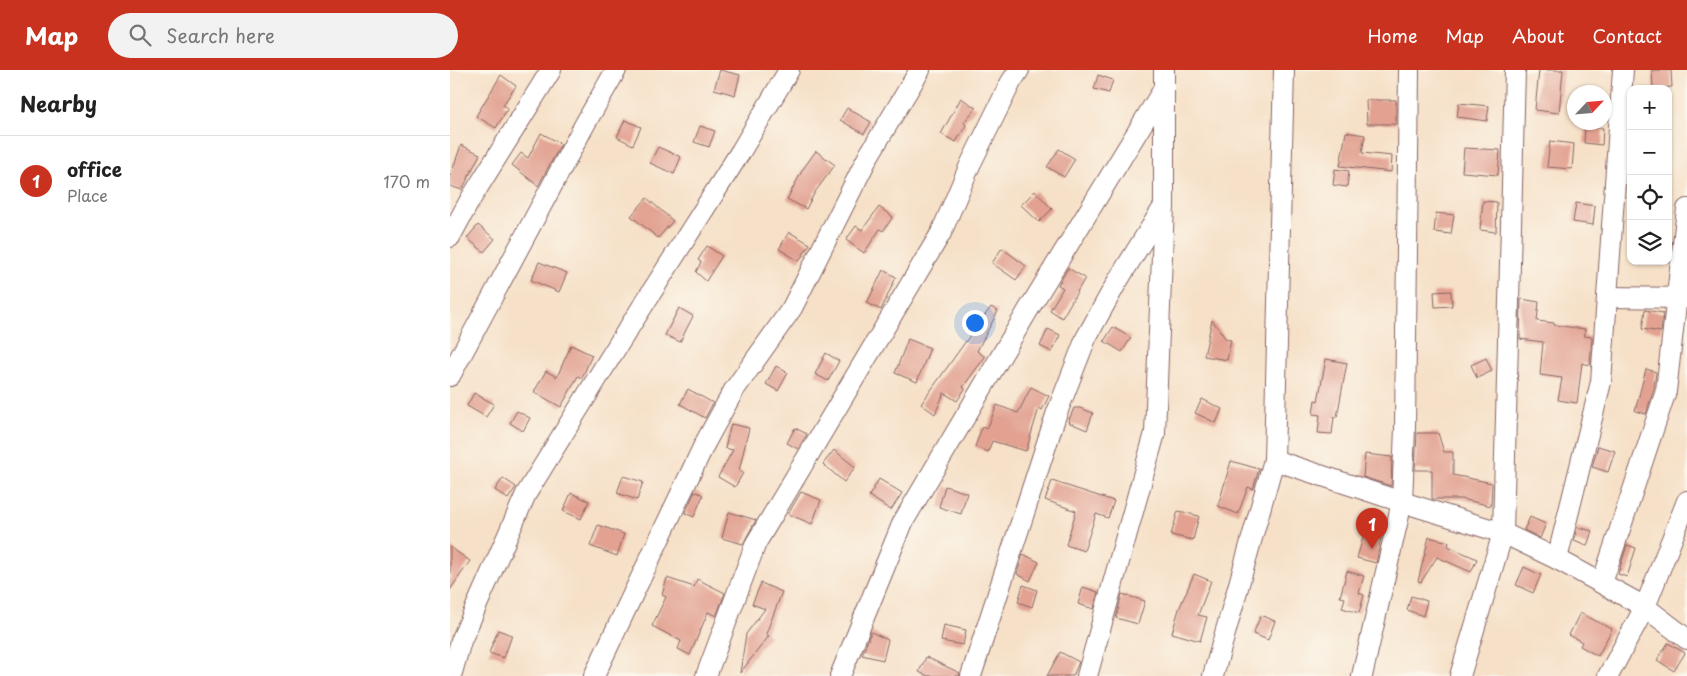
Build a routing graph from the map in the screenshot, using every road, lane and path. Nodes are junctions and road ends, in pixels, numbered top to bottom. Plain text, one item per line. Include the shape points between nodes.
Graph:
1 (551, 70) edge
2 (616, 70) edge
3 (788, 70) edge
4 (920, 70) edge
5 (1019, 70) edge
6 (1284, 70) edge
7 (1410, 70) edge
8 (1514, 70) edge
9 (1623, 70) edge
10 (1163, 80) edge
11 (1164, 205) junction
12 (1687, 209) edge
13 (450, 237) edge
14 (1607, 297) junction
15 (1682, 298) edge
16 (450, 376) edge
17 (1274, 460) junction
18 (1687, 501) edge
19 (1402, 502) junction
20 (1503, 532) junction
21 (1557, 559) junction
22 (1602, 583) junction
23 (1645, 607) junction
24 (1684, 630) edge
25 (713, 673) edge
26 (451, 676) edge
27 (594, 676) edge
28 (840, 676) edge
29 (971, 676) edge
30 (1087, 676) edge
31 (1213, 676) edge
32 (1362, 676) edge
33 (1460, 676) edge
34 (1608, 676) edge

1 - 13 street
2 - 16 street
3 - 26 street via 741,151 526,494 460,641
4 - 27 street via 869,155 792,308 734,390 705,443
5 - 25 street via 970,165 941,233 756,543
6 - 17 street
7 - 19 street
8 - 20 street
9 - 14 street
10 - 11 street
10 - 28 street via 903,522
11 - 29 street via 1116,282 1083,347 1056,415
11 - 30 street via 1155,433
12 - 15 street
14 - 15 street
14 - 21 street via 1602,382
15 - 22 street via 1666,391
17 - 19 street
17 - 31 street
18 - 23 street
19 - 20 street
19 - 32 street
20 - 21 street
20 - 33 street
21 - 22 street
22 - 23 street
23 - 24 street
23 - 34 street

